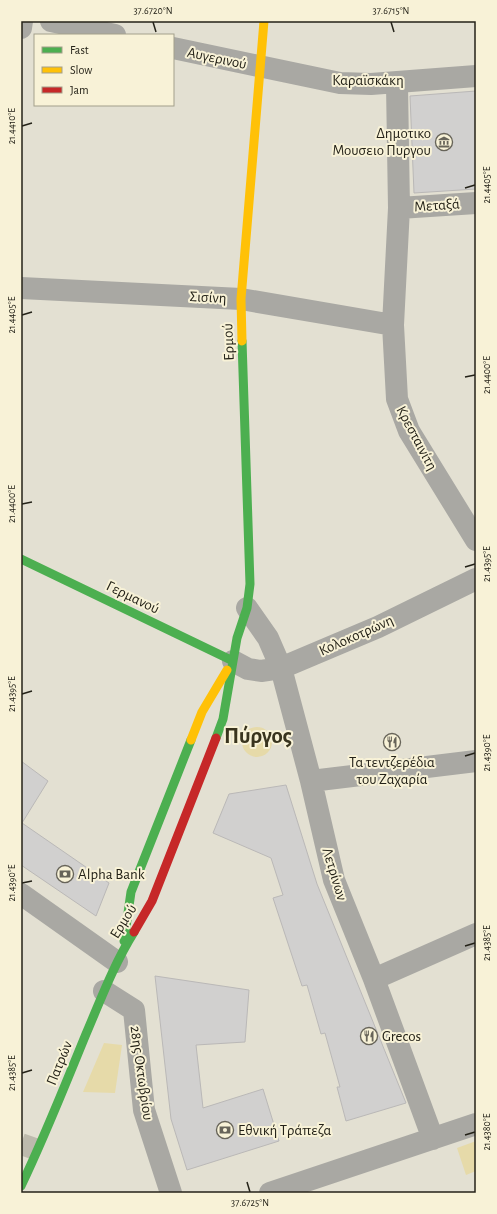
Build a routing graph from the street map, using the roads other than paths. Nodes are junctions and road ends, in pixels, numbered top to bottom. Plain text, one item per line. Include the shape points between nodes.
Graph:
1 (22, 21) edge
2 (51, 21) edge
3 (264, 21) edge
4 (21, 28) edge
5 (110, 34) edge
6 (174, 48) edge
7 (261, 67) junction
8 (476, 76) edge
9 (397, 85) dead end
10 (476, 203) edge
11 (399, 208) junction
12 (21, 288) edge
13 (241, 299) junction
14 (393, 326) junction
15 (476, 540) edge
16 (21, 559) edge
17 (476, 579) edge
18 (247, 608) junction
19 (233, 661) junction
20 (281, 668) junction
21 (476, 761) edge
22 (311, 781) junction
23 (21, 894) edge
24 (476, 934) edge
25 (120, 957) junction
26 (374, 980) junction
27 (104, 991) junction
28 (476, 1124) edge
29 (433, 1139) junction
30 (21, 1186) edge
31 (171, 1193) edge
32 (270, 1193) edge

1 - 4 street
2 - 5 street
3 - 7 main road, Ερμού
6 - 7 street, Αυγερινού
7 - 8 street, Καραϊσκάκη via 340,83 371,84
7 - 13 main road, Ερμού
9 - 11 street, Κρεσταινίτη
10 - 11 street, Μεταξά
11 - 14 street, Κρεσταινίτη
12 - 13 street, Σισίνη
13 - 14 street, Σισίνη
13 - 18 main road, Ερμού via 250,584
14 - 15 street, Κρεσταινίτη via 397,399 409,431
16 - 19 main road, Γερμανού
17 - 20 street, Κολοκοτρώνη via 378,627
18 - 19 main road, Ερμού via 237,638
18 - 20 street, Λετρίνων via 268,638
19 - 20 street, Κολοκοτρώνη via 261,671
19 - 25 main road, Ερμού via 221,725 152,901
19 - 25 main road, Ερμού via 202,712 131,892
20 - 22 street, Λετρίνων
21 - 22 street
22 - 26 street, Λετρίνων via 334,880
23 - 25 street
24 - 26 street
25 - 27 main road, Πατρών
26 - 29 street, Λετρίνων
27 - 30 main road, Πατρών
27 - 31 street, 28ης Οκτωβρίου via 134,1010 144,1110
28 - 29 street
29 - 32 street

